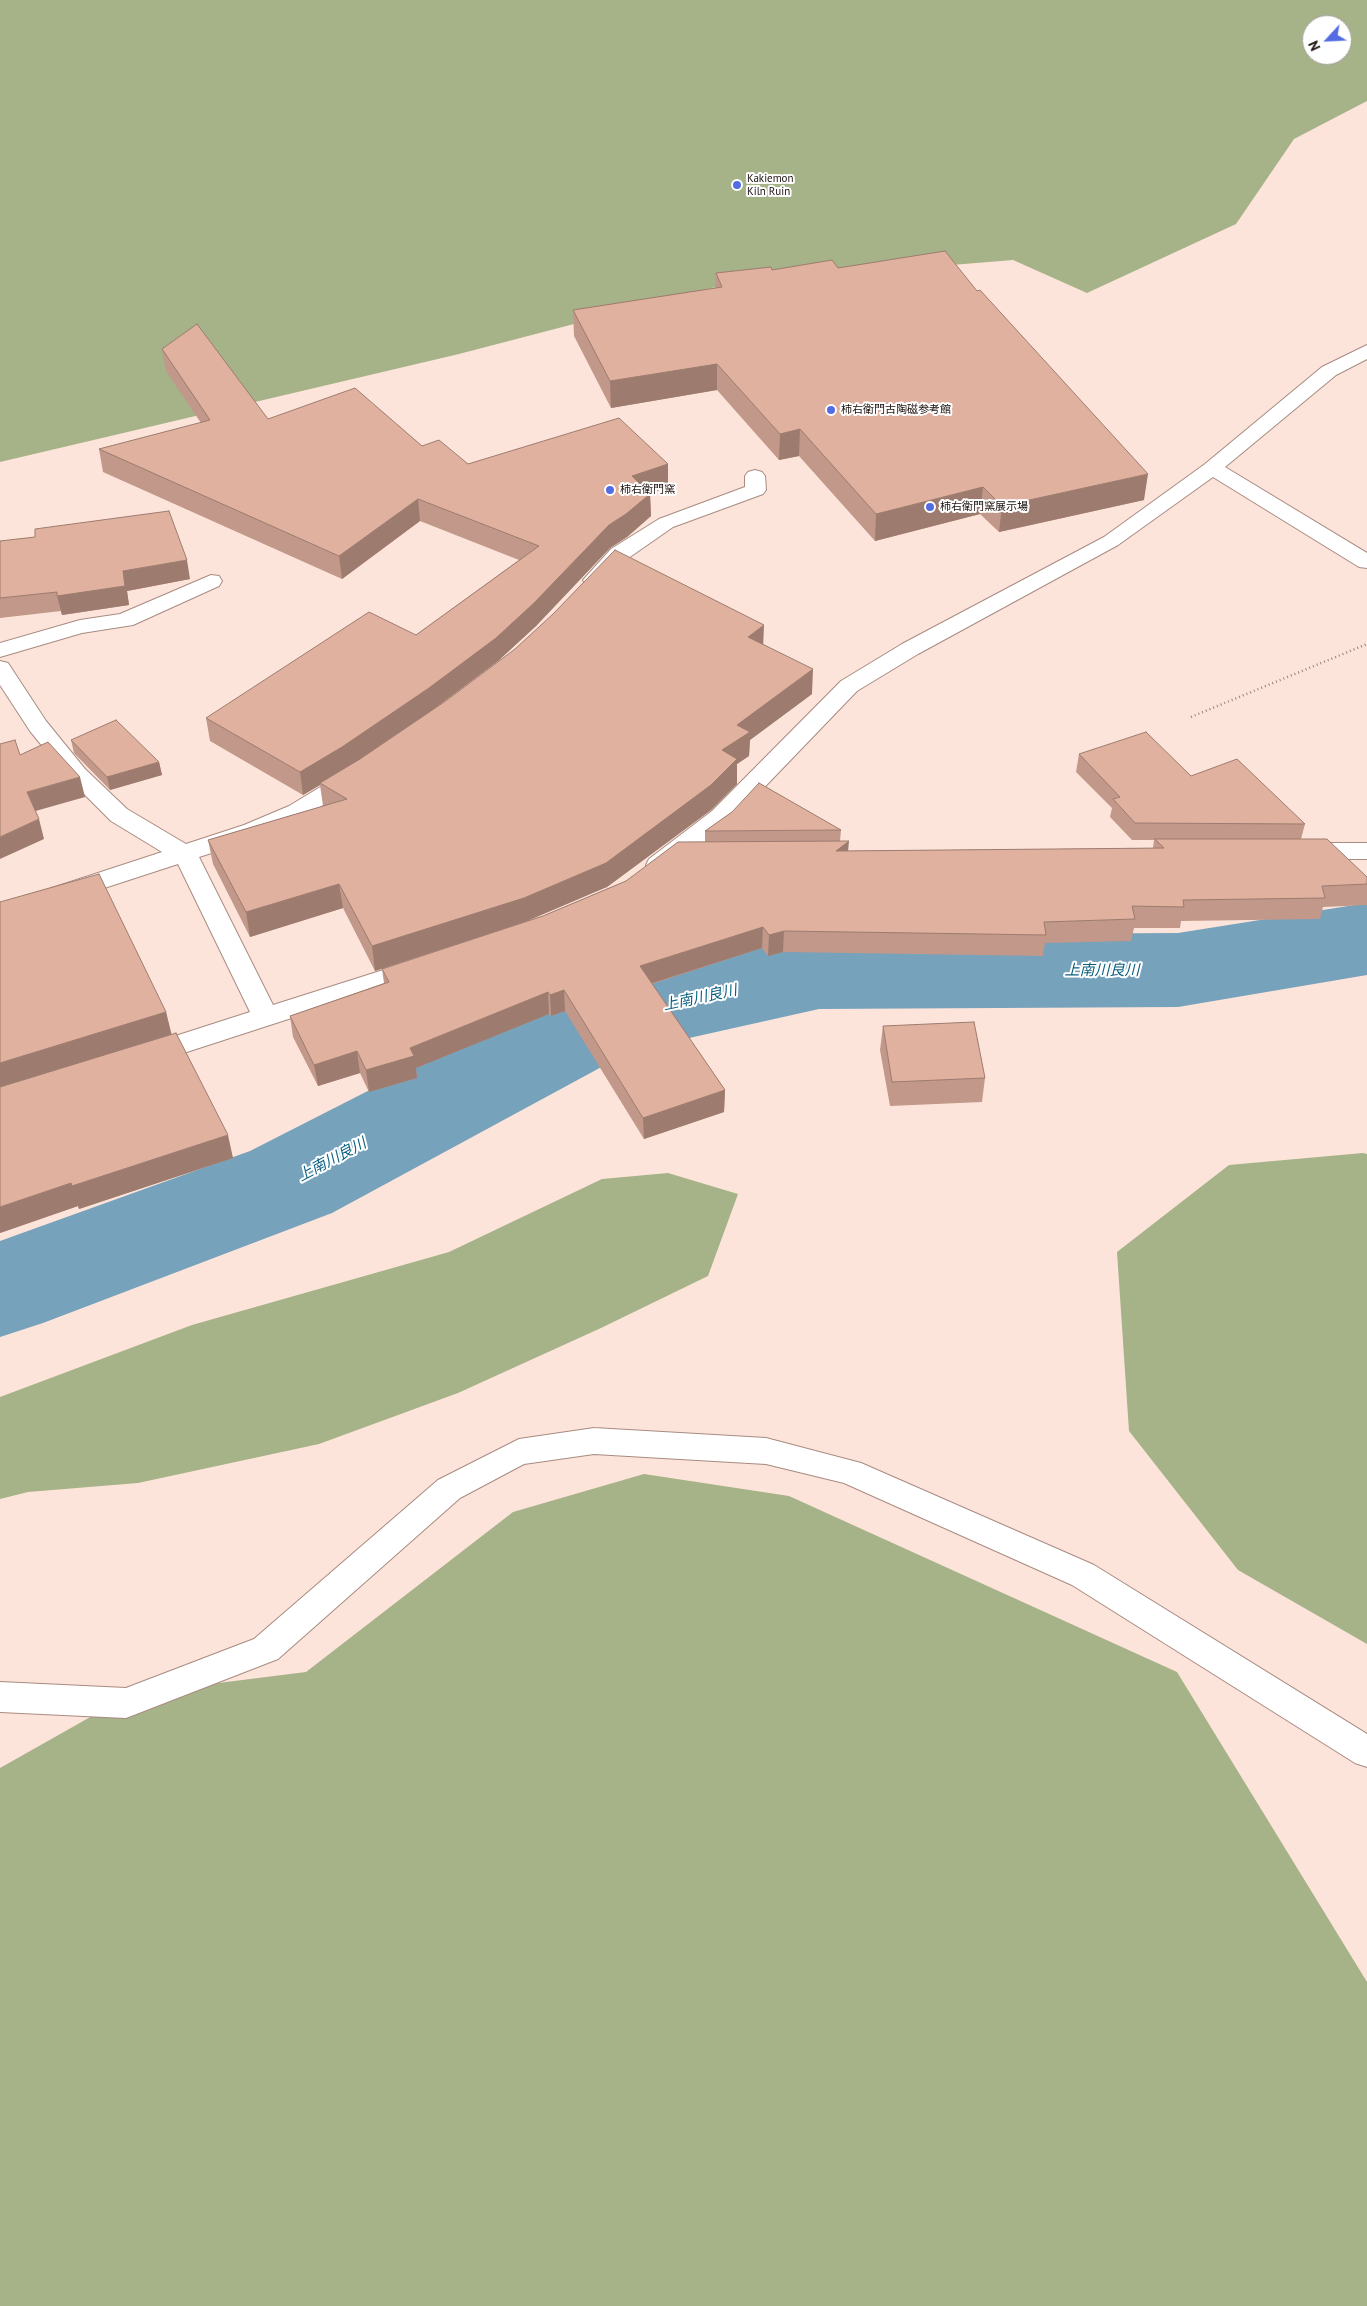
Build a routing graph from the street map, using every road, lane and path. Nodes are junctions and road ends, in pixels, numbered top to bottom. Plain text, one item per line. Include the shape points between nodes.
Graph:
1 (1367, 352) edge
2 (1212, 468) junction
3 (755, 476) dead end
4 (1367, 562) edge
5 (211, 581) dead end
6 (579, 597) edge
7 (1367, 644) edge
8 (0, 650) edge
9 (0, 668) edge
10 (1191, 717) dead end
11 (370, 766) edge
12 (1282, 850) edge
13 (1367, 851) edge
14 (186, 854) junction
15 (674, 854) junction
16 (713, 854) edge
17 (641, 878) edge
18 (0, 914) edge
19 (442, 960) edge
20 (266, 1018) junction
21 (123, 1062) edge
22 (0, 1697) edge
23 (1367, 1752) edge

1 - 2 street via 1329,371
2 - 4 street
2 - 15 street via 1111,541 910,649 849,686 722,817
3 - 6 street via 756,490 666,523 619,554
5 - 8 street via 125,620 80,626
7 - 10 path
9 - 14 street via 38,726 77,774 119,815
11 - 14 street via 297,810 253,831
12 - 13 street
14 - 18 street
14 - 20 street
15 - 16 street
15 - 17 street
19 - 20 street
20 - 21 street
22 - 23 street via 126,1703 266,1648 449,1488 519,1452 594,1441 766,1451 850,1472 1082,1575

